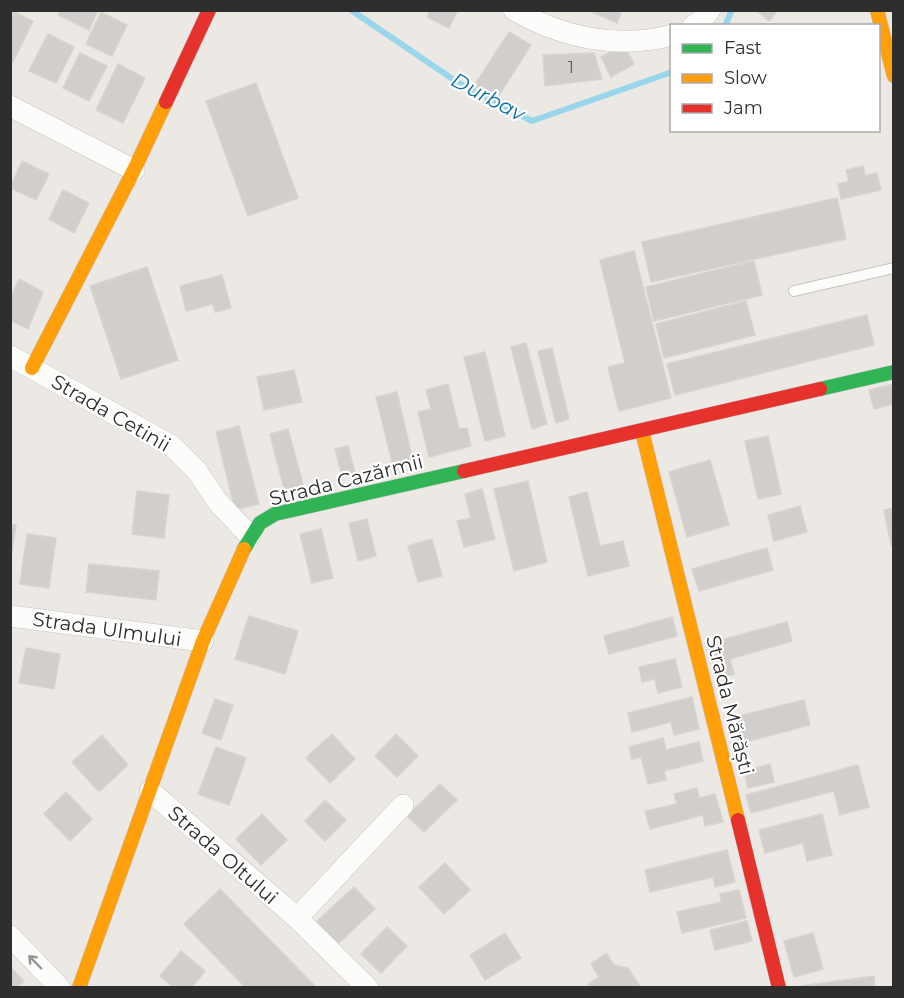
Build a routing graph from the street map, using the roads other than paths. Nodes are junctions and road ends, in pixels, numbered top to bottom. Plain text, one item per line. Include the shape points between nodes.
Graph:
1 (209, 10) edge
2 (514, 10) edge
3 (710, 10) edge
4 (877, 10) edge
5 (696, 24) edge
6 (670, 36) edge
7 (889, 37) edge
8 (894, 76) edge
9 (10, 106) edge
10 (134, 170) junction
11 (894, 268) edge
12 (794, 291) dead end
13 (10, 356) edge
14 (32, 368) junction
15 (894, 372) edge
16 (642, 431) junction
17 (250, 536) junction
18 (10, 616) edge
19 (203, 641) junction
20 (150, 791) junction
21 (403, 805) dead end
22 (297, 918) junction
23 (10, 936) edge
24 (60, 987) edge
25 (79, 987) edge
26 (368, 987) edge
27 (779, 987) edge

1 - 10 street
2 - 6 street via 563,34 619,41 651,41
3 - 5 street
4 - 7 street
7 - 8 street
9 - 10 street
10 - 14 street
11 - 12 lane
13 - 14 street, Strada Cetinii
14 - 17 street, Strada Cetinii via 172,446
15 - 16 street, Strada Cazărmii
16 - 17 street, Strada Cazărmii via 275,514
16 - 27 street, Strada Mărăști
17 - 19 street, Strada Cazărmii
18 - 19 street, Strada Ulmului
19 - 20 street, Strada Cazărmii
20 - 22 street, Strada Oltului
20 - 25 street, Strada Cazărmii
21 - 22 street, Strada Oltului
22 - 26 street, Strada Oltului
24 -> 23 street

